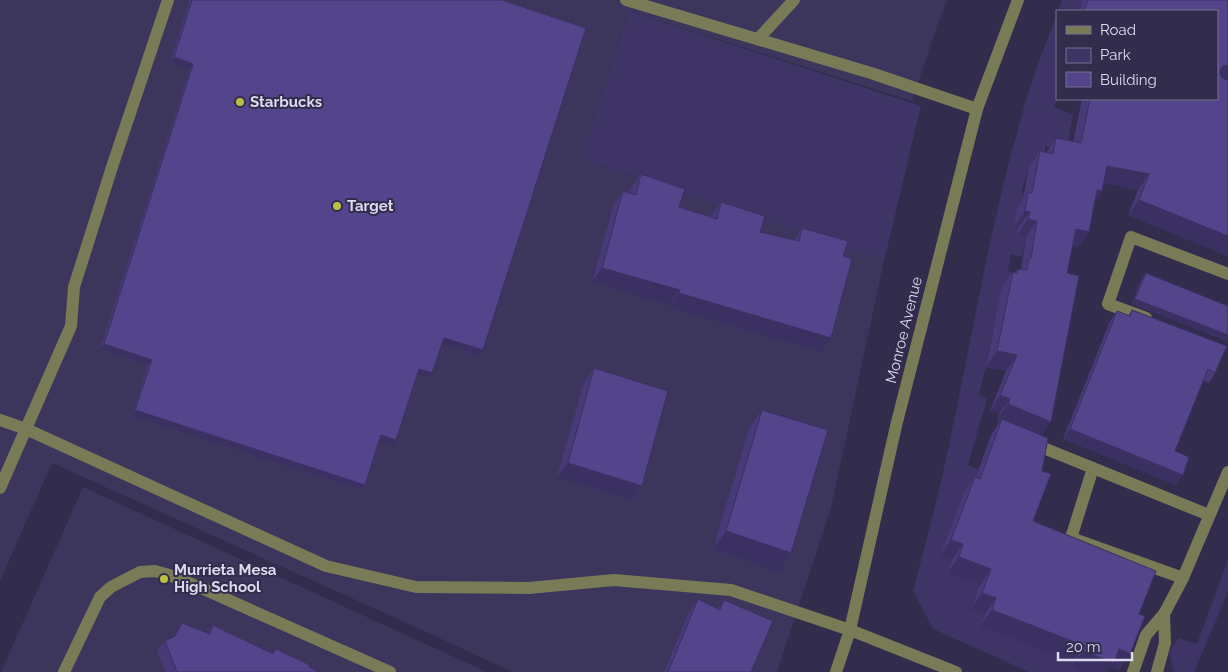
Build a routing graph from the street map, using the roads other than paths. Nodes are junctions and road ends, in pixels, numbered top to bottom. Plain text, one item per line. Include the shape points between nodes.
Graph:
1 (168, 0) edge
2 (626, 0) edge
3 (794, 0) edge
4 (1018, 0) edge
5 (758, 40) junction
6 (977, 109) junction
7 (1228, 274) edge
8 (1154, 322) edge
9 (0, 420) edge
10 (26, 429) junction
11 (1020, 438) edge
12 (1093, 468) junction
13 (1228, 472) edge
14 (0, 488) edge
15 (1209, 515) junction
16 (1182, 578) junction
17 (1164, 614) junction
18 (850, 630) junction
19 (1141, 652) junction
20 (1160, 659) junction
21 (64, 672) edge
22 (390, 672) edge
23 (836, 672) edge
24 (956, 672) edge
25 (1133, 672) edge
26 (1156, 672) edge

1 - 10 street via 74,287 71,326
2 - 5 street
3 - 5 street
4 - 6 street, Monroe Avenue
5 - 6 street
6 - 18 street, Monroe Avenue via 896,426
7 - 8 street via 1131,237 1108,304
9 - 10 street
10 - 14 street
10 - 18 street via 326,566 416,587 528,588 614,580 731,590
11 - 12 street
12 - 15 street
12 - 16 street via 1071,538
13 - 15 street
15 - 16 street
16 - 17 street
17 - 19 street via 1146,636
17 - 20 street via 1165,643
18 - 23 street, Monroe Avenue
18 - 24 street
19 - 20 street
19 - 25 street
20 - 26 street
21 - 22 street via 100,596 140,572 154,571 199,587

